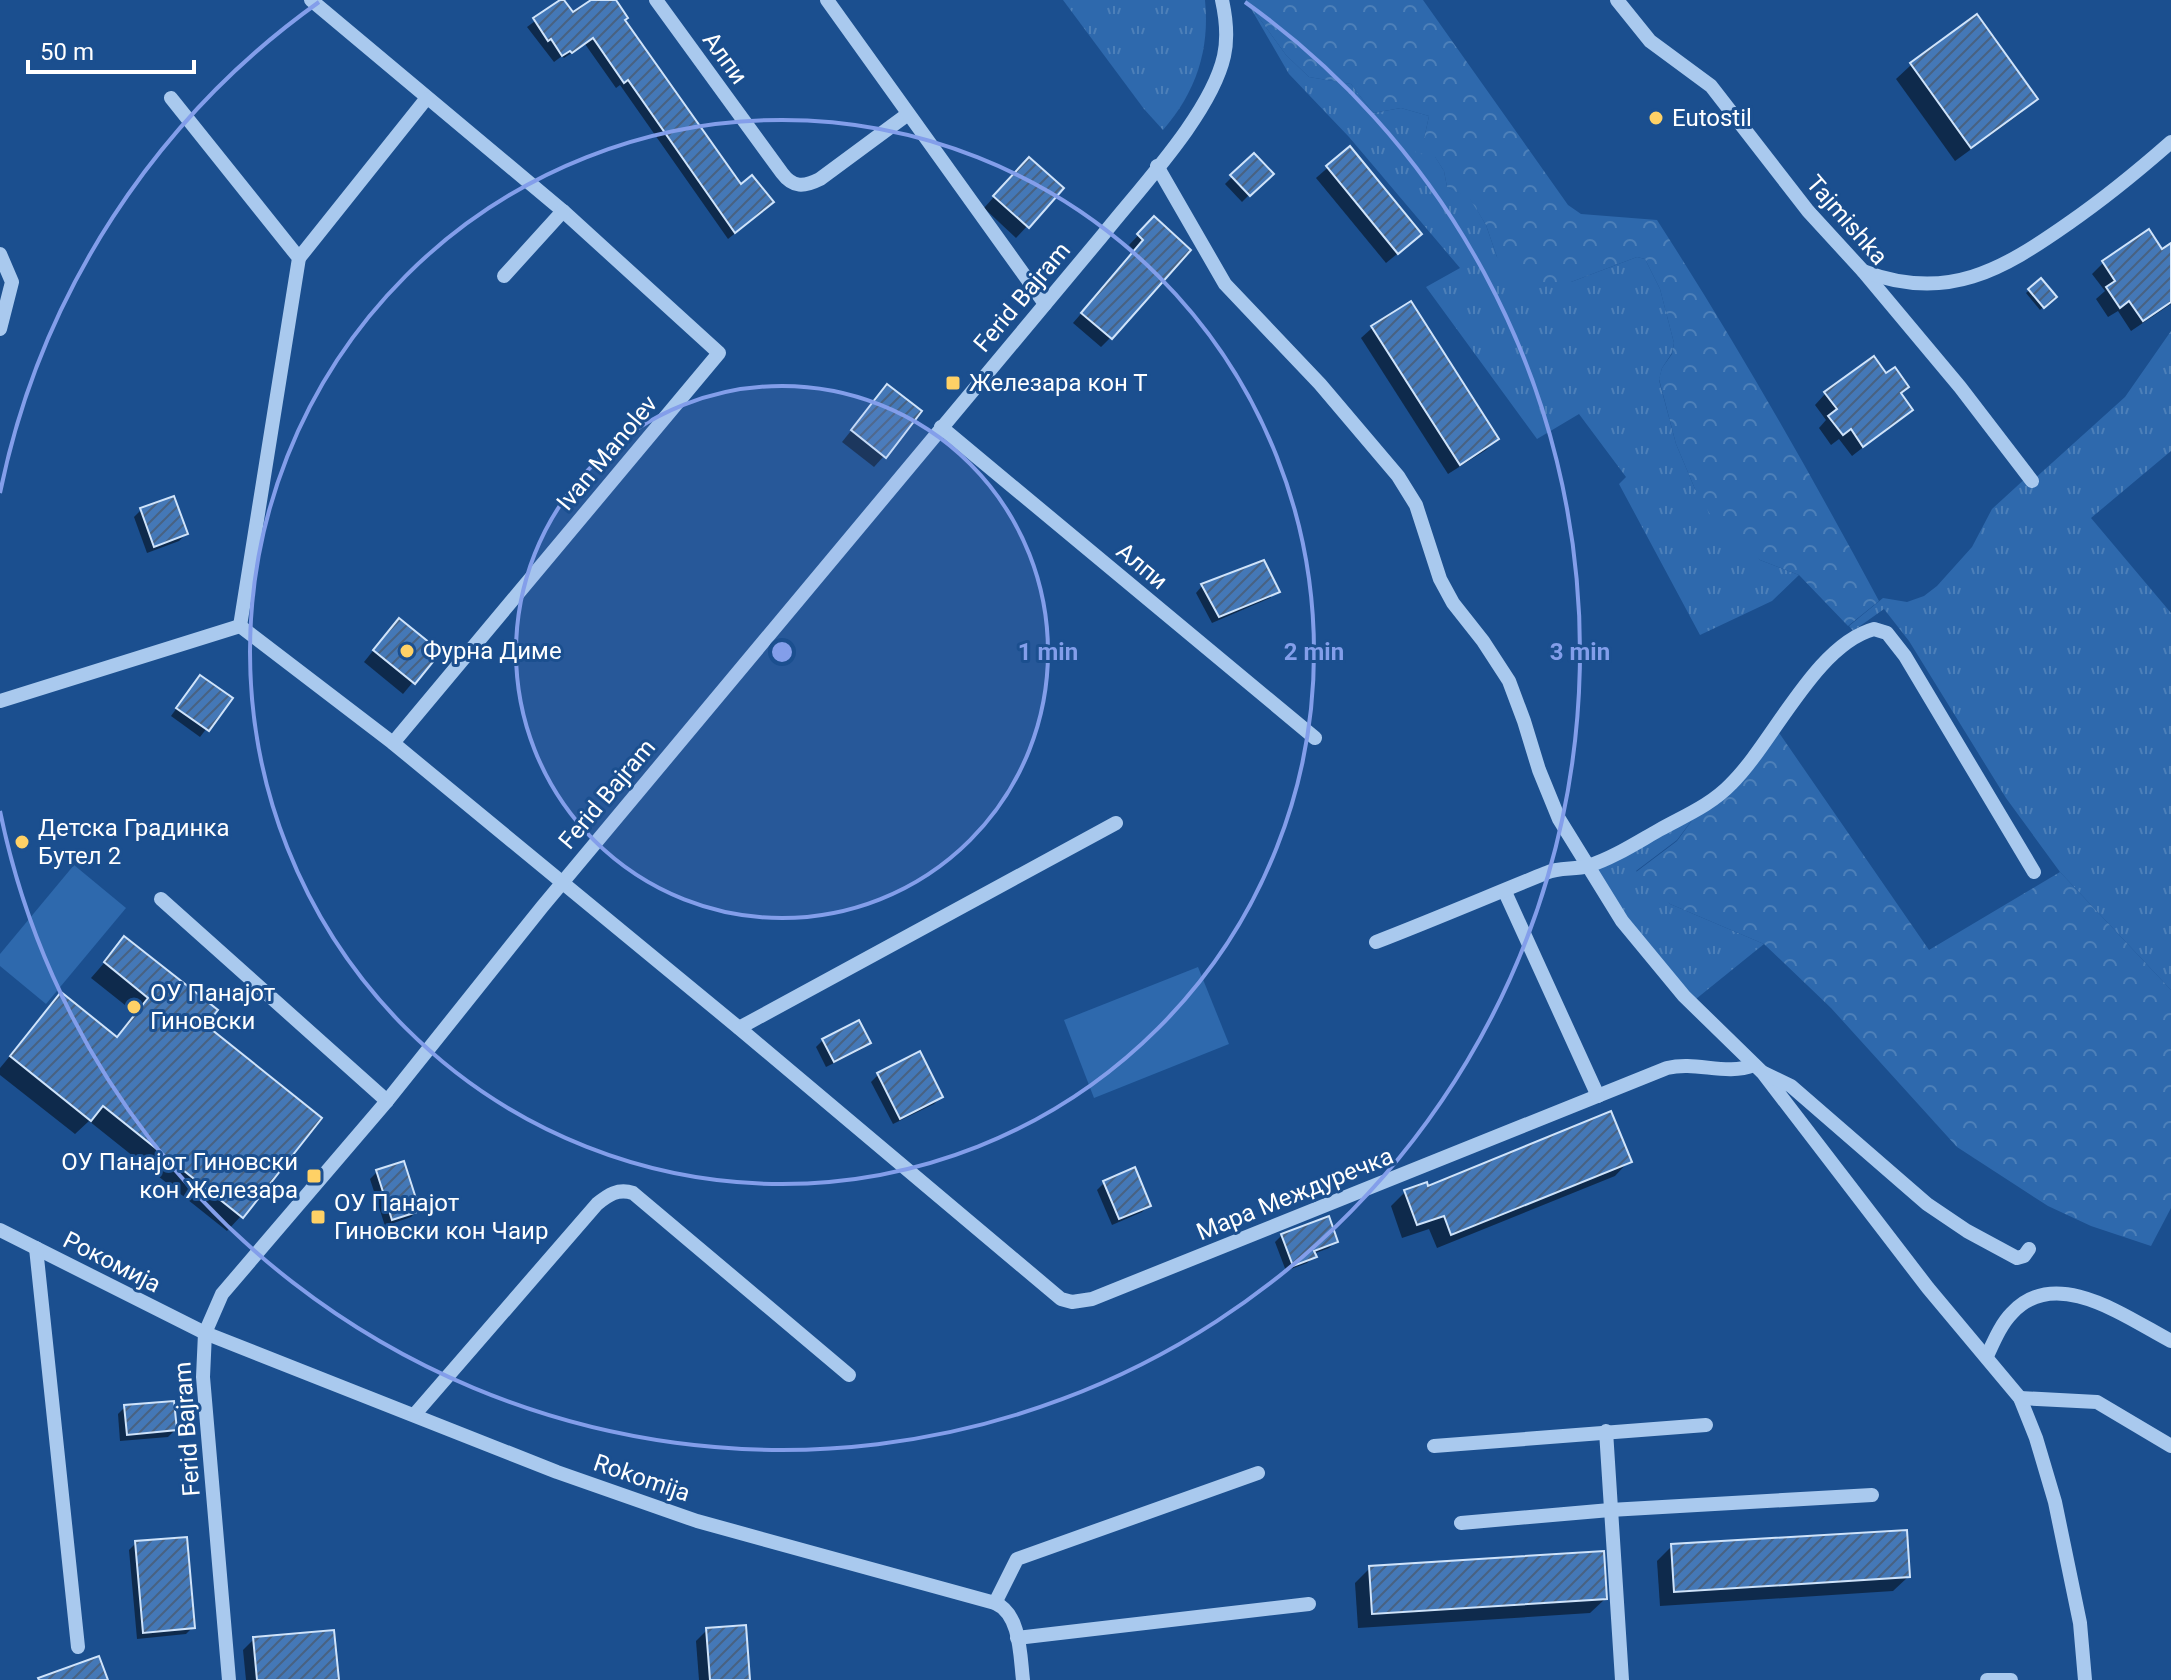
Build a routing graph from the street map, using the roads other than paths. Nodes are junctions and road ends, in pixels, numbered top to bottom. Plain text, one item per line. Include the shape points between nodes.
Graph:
1 (311, 0) edge
2 (656, 0) edge
3 (827, 0) edge
4 (1222, 0) edge
5 (1617, 0) edge
6 (171, 98) dead end
7 (426, 99) junction
8 (908, 114) junction
9 (2171, 142) edge
10 (1157, 166) junction
11 (563, 211) junction
12 (0, 254) edge
13 (299, 258) junction
14 (1863, 271) junction
15 (504, 276) dead end
16 (1045, 304) junction
17 (0, 329) edge
18 (941, 427) junction
19 (2032, 481) dead end
20 (240, 626) junction
21 (0, 701) edge
22 (1315, 738) dead end
23 (393, 743) junction
24 (1116, 823) dead end
25 (1586, 866) junction
26 (2034, 872) dead end
27 (561, 884) junction
28 (1505, 892) junction
29 (161, 899) dead end
30 (1376, 942) dead end
31 (739, 1028) junction
32 (1759, 1069) junction
33 (1598, 1096) junction
34 (387, 1101) junction
35 (0, 1230) edge
36 (36, 1248) junction
37 (2029, 1249) dead end
38 (205, 1333) junction
39 (2171, 1341) edge
40 (1987, 1356) junction
41 (849, 1375) dead end
42 (2020, 1398) junction
43 (415, 1414) junction
44 (1706, 1425) dead end
45 (1606, 1431) junction
46 (1434, 1446) dead end
47 (2171, 1446) edge
48 (1258, 1473) dead end
49 (1872, 1495) dead end
50 (1610, 1510) junction
51 (1461, 1523) dead end
52 (995, 1603) junction
53 (1309, 1604) dead end
54 (1017, 1638) junction
55 (78, 1647) dead end
56 (229, 1680) edge
57 (1023, 1680) edge
58 (1622, 1680) edge
59 (1987, 1680) edge
60 (2011, 1680) edge
61 (2085, 1680) edge

1 - 7 street, Ivan Manolev
2 - 8 street, Алпи via 793,184 820,179
3 - 8 street
4 - 10 street, Ferid Bajram via 1226,30 1218,74 1187,130
5 - 14 street, Tajmishka via 1650,41 1711,86 1808,211
6 - 13 street
7 - 11 street, Ivan Manolev
7 - 13 street
8 - 16 street
9 - 14 street via 2122,185 2001,267 1963,280 1928,284 1891,282
10 - 16 street, Ferid Bajram
10 - 25 street via 1225,284 1320,384 1416,505 1440,579 1509,681 1559,819
11 - 15 street
11 - 23 street, Ivan Manolev via 719,353
12 - 17 street via 12,282
13 - 20 street
14 - 19 street, Tajmishka
16 - 18 street, Ferid Bajram
18 - 22 street, Алпи
18 - 27 street, Ferid Bajram
20 - 21 street
20 - 23 street
23 - 27 street
24 - 31 street
25 - 26 street via 1719,796 1744,771 1824,664 1852,639 1874,629 1887,633 1905,656
25 - 28 street via 1550,871
25 - 32 street via 1656,964
27 - 31 street, Мара Междуречка
27 - 34 street, Ferid Bajram
28 - 30 street
28 - 33 street
29 - 34 street
31 - 33 street, Мара Междуречка via 1052,1294 1072,1302 1092,1299
32 - 33 street, Мара Междуречка via 1681,1065
32 - 37 street via 1791,1086 1904,1186 1967,1231 2017,1258
32 - 40 street via 1920,1279
34 - 38 street, Ferid Bajram via 229,1285
35 - 36 street, Рокомија
36 - 38 street, Рокомија
36 - 55 street
38 - 43 street, Rokomija
38 - 56 street, Ferid Bajram via 203,1377
39 - 40 street via 2084,1298 2052,1293 2030,1298 2009,1315
40 - 42 street
41 - 43 street via 625,1190 597,1204
42 - 47 street via 2097,1402
42 - 61 street via 2055,1502 2080,1623
43 - 52 street, Rokomija via 697,1521
44 - 45 street
45 - 46 street
45 - 50 street
48 - 52 street via 1017,1559
49 - 50 street
50 - 51 street
50 - 58 street
52 - 54 street via 1007,1611
53 - 54 street
54 - 57 street
59 - 60 street

